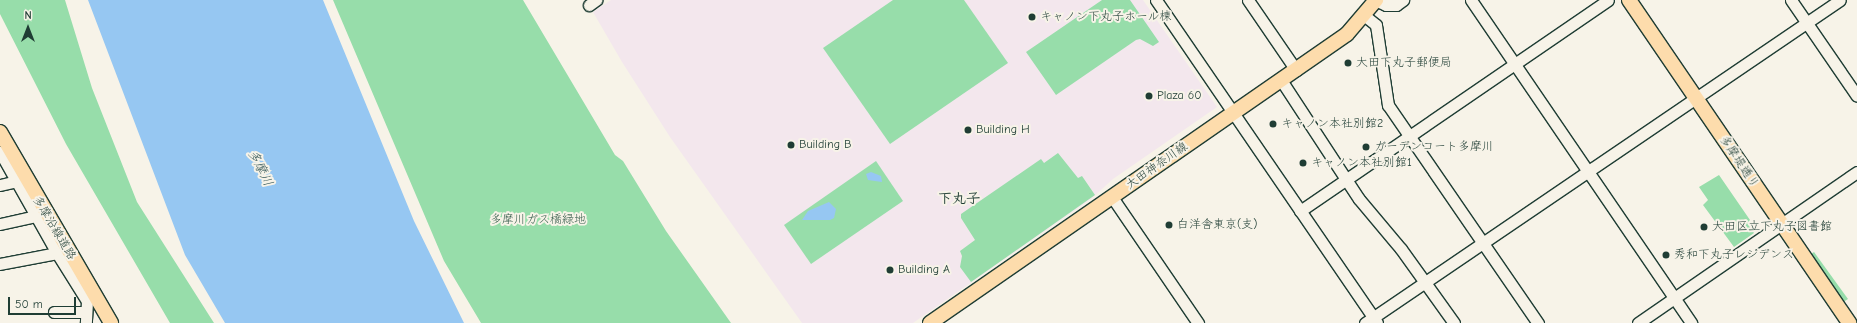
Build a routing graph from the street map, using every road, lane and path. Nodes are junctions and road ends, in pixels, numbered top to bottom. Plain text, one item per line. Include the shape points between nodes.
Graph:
1 (1156, 0) edge
2 (1248, 0) edge
3 (1376, 0) edge
4 (1403, 0) edge
5 (1470, 0) edge
6 (1608, 0) edge
7 (1629, 0) edge
8 (1791, 0) edge
9 (1840, 0) edge
10 (1365, 16) junction
11 (1806, 23) junction
12 (1514, 65) junction
13 (1296, 70) junction
14 (1281, 80) junction
15 (1857, 96) edge
16 (1695, 99) junction
17 (1233, 113) junction
18 (0, 132) edge
19 (1409, 135) junction
20 (0, 152) edge
21 (1587, 172) junction
22 (1857, 172) edge
23 (1346, 179) junction
24 (17, 181) junction
25 (0, 185) edge
26 (1112, 197) junction
27 (1300, 211) junction
28 (41, 215) junction
29 (0, 224) edge
30 (1781, 224) junction
31 (1482, 243) junction
32 (57, 253) junction
33 (0, 264) edge
34 (1425, 282) junction
35 (1675, 298) junction
36 (88, 308) edge
37 (54, 312) dead end
38 (1372, 321) edge
39 (111, 323) edge
40 (930, 323) edge
41 (1198, 323) edge
42 (1454, 323) edge
43 (1538, 323) edge
44 (1638, 323) edge
45 (1692, 323) edge
46 (1849, 323) edge

1 - 17 street
2 - 13 street
3 - 4 street via 1396,5
3 - 10 main road, 大田神奈川線
5 - 12 street
6 - 12 street
7 - 16 main road, 多摩堤通り
8 - 11 street
9 - 11 street
10 - 13 main road, 大田神奈川線 via 1347,34
10 - 19 street via 1376,25 1386,102
11 - 15 street
11 - 16 street
12 - 19 street
12 - 21 street
13 - 14 main road, 大田神奈川線
14 - 17 main road, 大田神奈川線
14 - 23 street
16 - 21 street
16 - 30 main road, 多摩堤通り
17 - 26 main road, 大田神奈川線
17 - 27 street
18 - 28 main road, 多摩沿線道路
19 - 23 street
19 - 31 street
20 - 24 street
21 - 31 street
21 - 35 street
22 - 30 street
23 - 27 street
23 - 34 street
24 - 25 street
24 - 28 street
26 - 40 main road, 大田神奈川線
26 - 41 street
27 - 38 street
28 - 29 street
28 - 32 street
28 - 36 main road, 多摩沿線道路
30 - 35 street
30 - 46 main road, 多摩堤通り
31 - 34 street
31 - 43 street
32 - 33 street
32 - 36 street
34 - 38 street
34 - 42 street
35 - 44 street
35 - 45 street
36 - 37 street
36 - 39 main road, 多摩沿線道路

